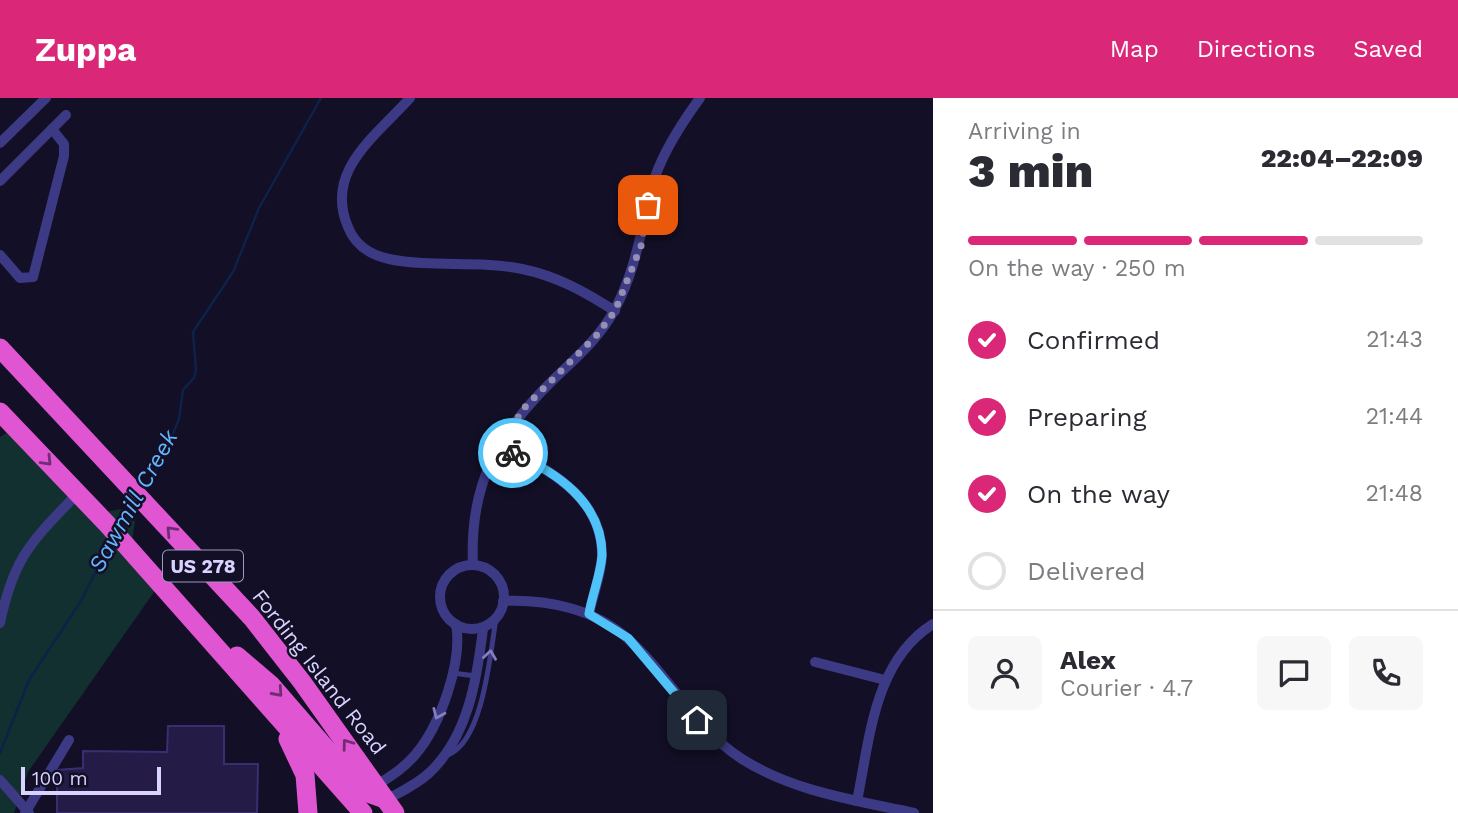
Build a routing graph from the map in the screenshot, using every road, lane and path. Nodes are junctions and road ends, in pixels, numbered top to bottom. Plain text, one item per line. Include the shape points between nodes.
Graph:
1 (410, 98) edge
2 (699, 98) edge
3 (44, 99) edge
4 (66, 115) dead end
5 (52, 129) junction
6 (0, 143) edge
7 (0, 181) edge
8 (0, 255) edge
9 (615, 311) junction
10 (0, 348) edge
11 (0, 412) edge
12 (499, 446) junction
13 (78, 493) junction
14 (473, 565) junction
15 (503, 601) junction
16 (589, 614) junction
17 (189, 616) junction
18 (496, 619) junction
19 (0, 623) edge
20 (456, 624) junction
21 (933, 624) edge
22 (483, 629) junction
23 (815, 662) dead end
24 (452, 673) junction
25 (477, 676) junction
26 (885, 680) junction
27 (263, 700) junction
28 (69, 740) dead end
29 (443, 756) junction
30 (0, 780) edge
31 (386, 799) edge
32 (857, 801) junction
33 (27, 812) edge
34 (308, 813) edge
35 (363, 813) edge
36 (914, 813) edge

1 - 9 street via 352,161 340,188 346,222 365,250 399,260 520,268 568,283
2 - 9 street via 681,123 652,185 641,246
3 - 6 street
4 - 5 street
5 - 7 street
5 - 8 street via 64,144 64,156 33,277 20,278
9 - 12 street via 525,407
31 -> 10 highway, Fording Island Road / US 278 via 252,618
11 -> 13 highway, US 278
12 - 14 street via 486,467 475,502
12 - 16 street via 573,488 596,524 602,554
13 - 17 highway, US 278
13 - 19 street via 21,558 8,583
14 - 15 street via 499,581
14 - 20 street via 454,571 441,588 442,609
15 - 16 street via 550,603
15 - 18 street
16 - 32 street via 628,638 697,720 742,759 800,787
17 - 27 highway, US 278
17 -> 31 highway via 271,684 355,782
18 - 22 street
29 -> 18 lane via 457,750 470,733 488,672
20 - 22 street
20 - 24 street via 459,643
21 - 26 street via 899,654
22 - 25 street
23 - 26 street
24 - 25 lane
24 -> 31 street via 443,704 418,753
25 - 29 street via 463,721
26 - 32 street
27 - 34 highway via 300,762
27 - 35 highway, US 278
28 - 33 street
29 - 31 street via 426,776
30 - 33 street
32 - 36 street

